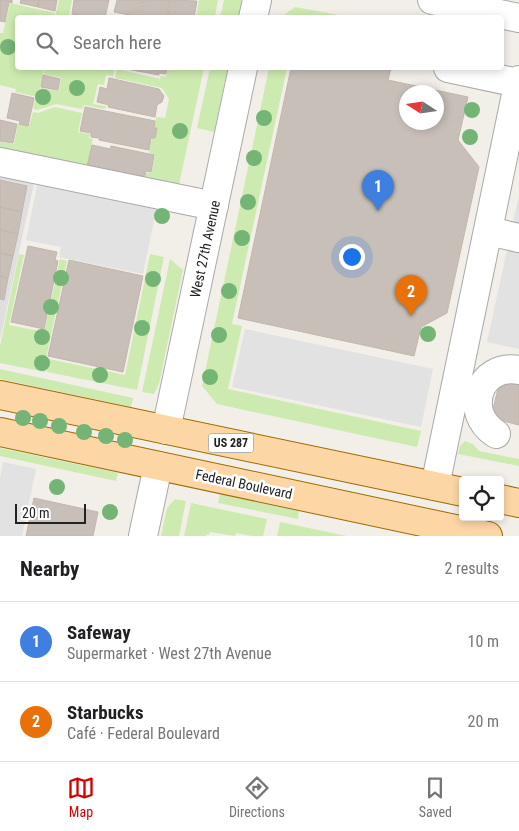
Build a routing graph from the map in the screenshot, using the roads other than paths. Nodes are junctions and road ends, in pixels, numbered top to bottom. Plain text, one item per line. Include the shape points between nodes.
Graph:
1 (257, 0) edge
2 (432, 0) edge
3 (254, 15) edge
4 (519, 18) edge
5 (243, 70) edge
6 (459, 70) edge
7 (519, 81) edge
8 (0, 162) edge
9 (214, 206) junction
10 (488, 231) junction
11 (519, 238) edge
12 (461, 359) junction
13 (515, 370) edge
14 (0, 395) edge
15 (448, 424) junction
16 (166, 430) junction
17 (0, 432) edge
18 (507, 436) edge
19 (158, 466) junction
20 (435, 486) junction
21 (459, 491) edge
22 (504, 500) edge
23 (519, 503) edge
24 (144, 536) edge
25 (488, 536) edge

1 - 3 street
2 - 4 street
5 - 9 street, West 27th Avenue
6 - 7 street
7 - 10 street
8 - 9 street
9 - 16 street, West 27th Avenue
10 - 11 street
10 - 12 street
12 - 13 street
12 - 15 street
13 - 18 street via 504,370 486,380 479,392 477,406 481,419 490,430
14 - 16 main road, US 287
15 - 18 street
15 - 20 street
16 - 20 main road, US 287
17 - 19 main road, Federal Boulevard
19 - 24 street
19 - 25 main road, Federal Boulevard
20 - 21 main road, US 287
22 - 23 main road

